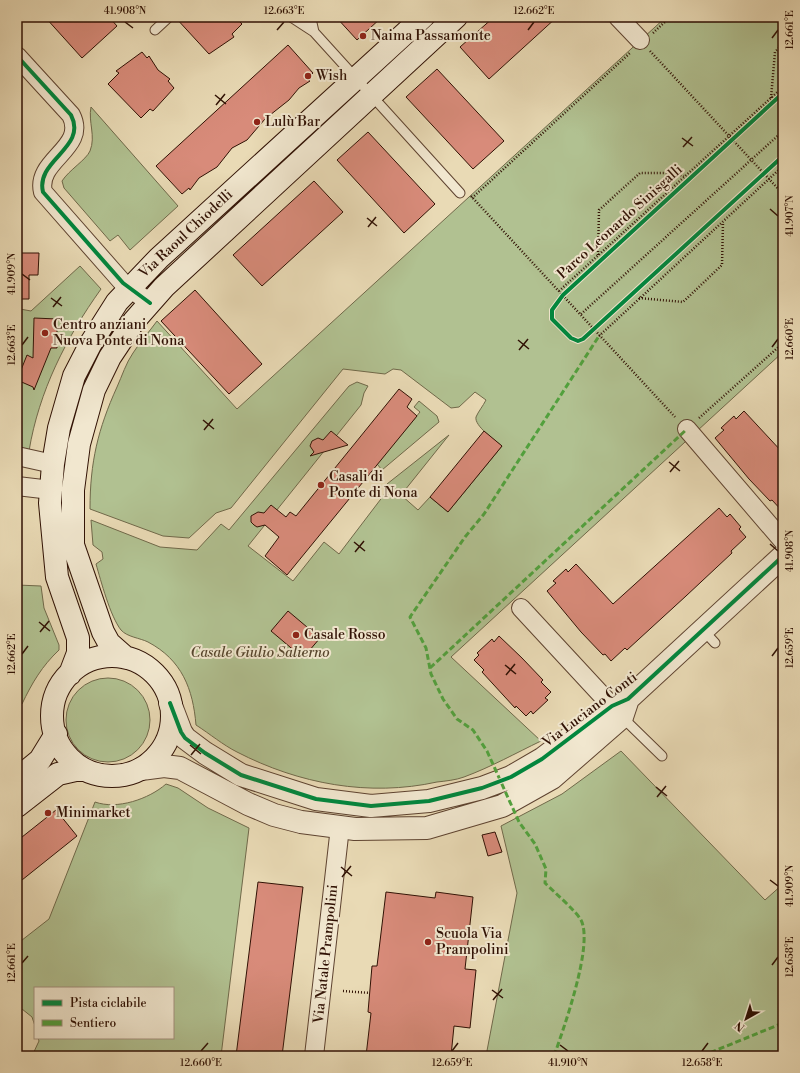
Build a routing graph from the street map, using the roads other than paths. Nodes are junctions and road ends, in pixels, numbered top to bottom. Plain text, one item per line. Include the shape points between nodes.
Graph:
1 (169, 17) edge
2 (291, 17) edge
3 (307, 17) edge
4 (423, 17) edge
5 (456, 17) edge
6 (618, 17) edge
7 (155, 30) dead end
8 (314, 32) junction
9 (641, 42) road end
10 (17, 56) edge
11 (356, 78) junction
12 (372, 95) junction
13 (460, 193) dead end
14 (130, 288) junction
15 (150, 303) junction
16 (687, 429) road end
17 (17, 456) edge
18 (53, 464) junction
19 (17, 486) edge
20 (51, 490) junction
21 (783, 541) edge
22 (783, 556) edge
23 (521, 608) dead end
24 (126, 658) junction
25 (70, 674) junction
26 (170, 703) junction
27 (621, 707) junction
28 (56, 734) junction
29 (662, 756) dead end
30 (80, 769) junction
31 (141, 769) junction
32 (17, 779) edge
33 (357, 804) junction
34 (17, 806) edge
35 (347, 828) junction
36 (314, 1056) edge

1 - 7 lane
2 - 8 lane
3 - 8 lane
4 - 11 main road, Via Raoul Chiodelli
5 - 12 main road, Via Raoul Chiodelli
6 - 9 street
8 - 11 lane
10 - 14 street via 71,115 75,126 71,142 45,172 42,179 43,192
11 - 12 lane
11 - 14 main road, Via Raoul Chiodelli via 159,258
12 - 13 lane
12 - 15 main road, Via Raoul Chiodelli via 174,277
14 - 15 street
14 - 18 main road, Via Raoul Chiodelli via 117,302 74,376 59,428
15 - 24 main road, Via Raoul Chiodelli via 134,321 110,357 94,390 79,444 73,490 72,545 103,632 109,643
16 - 21 street
17 - 18 street
18 - 20 main road, Via Raoul Chiodelli
19 - 20 street
20 - 25 main road, Via Raoul Chiodelli via 57,577 78,638 78,653
22 - 27 main road, Via Luciano Conti via 709,636
23 - 27 street, Via Luciano Conti
24 - 25 main road via 95,658
24 - 26 main road via 152,669 161,680
25 - 28 main road via 55,698 53,715
26 - 31 main road via 171,721 165,738 156,755
26 - 33 main road, Via Luciano Conti via 185,738 235,772 255,781 316,799
27 - 29 lane
27 - 33 main road, Via Luciano Conti via 511,777 482,788 429,801 371,806
27 - 35 main road, Via Luciano Conti via 547,781 502,806 427,828
28 - 30 main road via 68,760
28 - 32 main road via 40,760
30 - 31 main road via 93,775 124,777
30 - 34 main road via 58,774
31 - 35 main road, Via Luciano Conti via 164,766 180,768 241,801 274,814 301,822
33 - 35 street
35 - 36 street, Via Natale Prampolini

